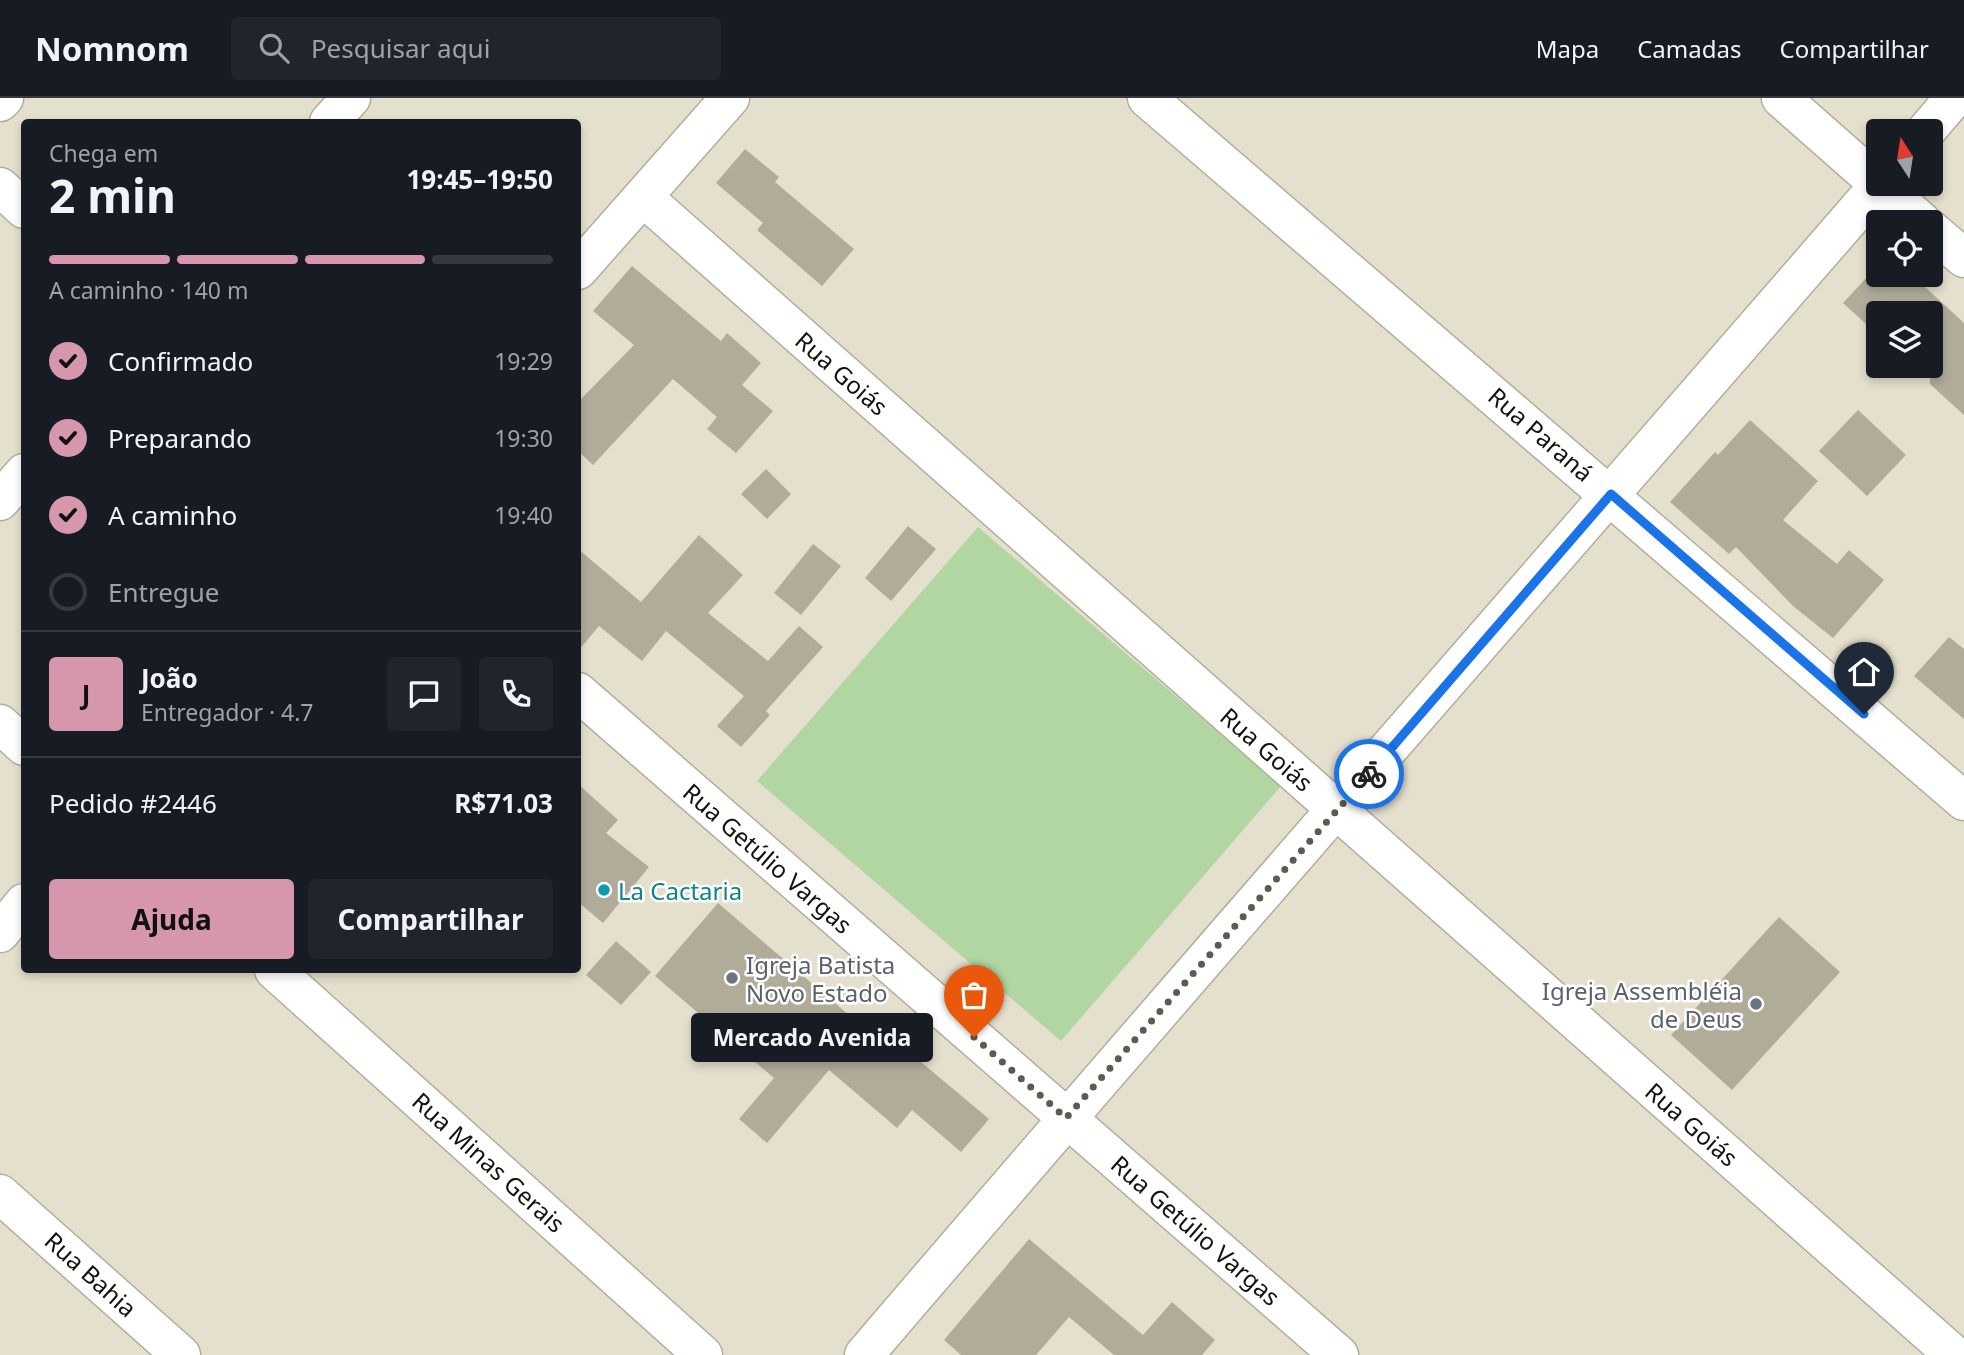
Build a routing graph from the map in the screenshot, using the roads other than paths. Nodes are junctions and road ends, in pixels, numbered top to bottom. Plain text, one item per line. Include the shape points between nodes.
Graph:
1 (4, 98) edge
2 (351, 98) edge
3 (730, 98) edge
4 (1147, 98) edge
5 (1781, 98) edge
6 (1954, 98) edge
7 (0, 102) edge
8 (333, 119) edge
9 (1936, 119) edge
10 (1866, 173) edge
11 (0, 187) edge
12 (1869, 196) edge
13 (1892, 196) edge
14 (643, 197) junction
15 (21, 206) edge
16 (1908, 210) edge
17 (1943, 240) edge
18 (1964, 258) edge
19 (581, 267) edge
20 (21, 476) edge
21 (1611, 494) junction
22 (0, 501) edge
23 (581, 695) edge
24 (0, 724) edge
25 (21, 743) edge
26 (1964, 801) edge
27 (1337, 810) junction
28 (21, 907) edge
29 (0, 933) edge
30 (277, 973) edge
31 (1066, 1118) junction
32 (0, 1194) edge
33 (181, 1355) edge
34 (703, 1355) edge
35 (864, 1355) edge
36 (1339, 1355) edge
37 (1954, 1355) edge

1 - 7 street
2 - 8 street
3 - 14 street
4 - 21 street, Rua Paraná
5 - 10 street
6 - 9 street
11 - 15 street
12 - 21 street
13 - 16 street
14 - 19 street
14 - 27 street, Rua Goiás
17 - 18 street
20 - 22 street
21 - 26 street, Rua Paraná
21 - 27 street
23 - 31 street, Rua Getúlio Vargas
24 - 25 street
27 - 31 street
27 - 37 street, Rua Goiás
28 - 29 street
30 - 34 street, Rua Minas Gerais
31 - 35 street
31 - 36 street, Rua Getúlio Vargas
32 - 33 street, Rua Bahia

